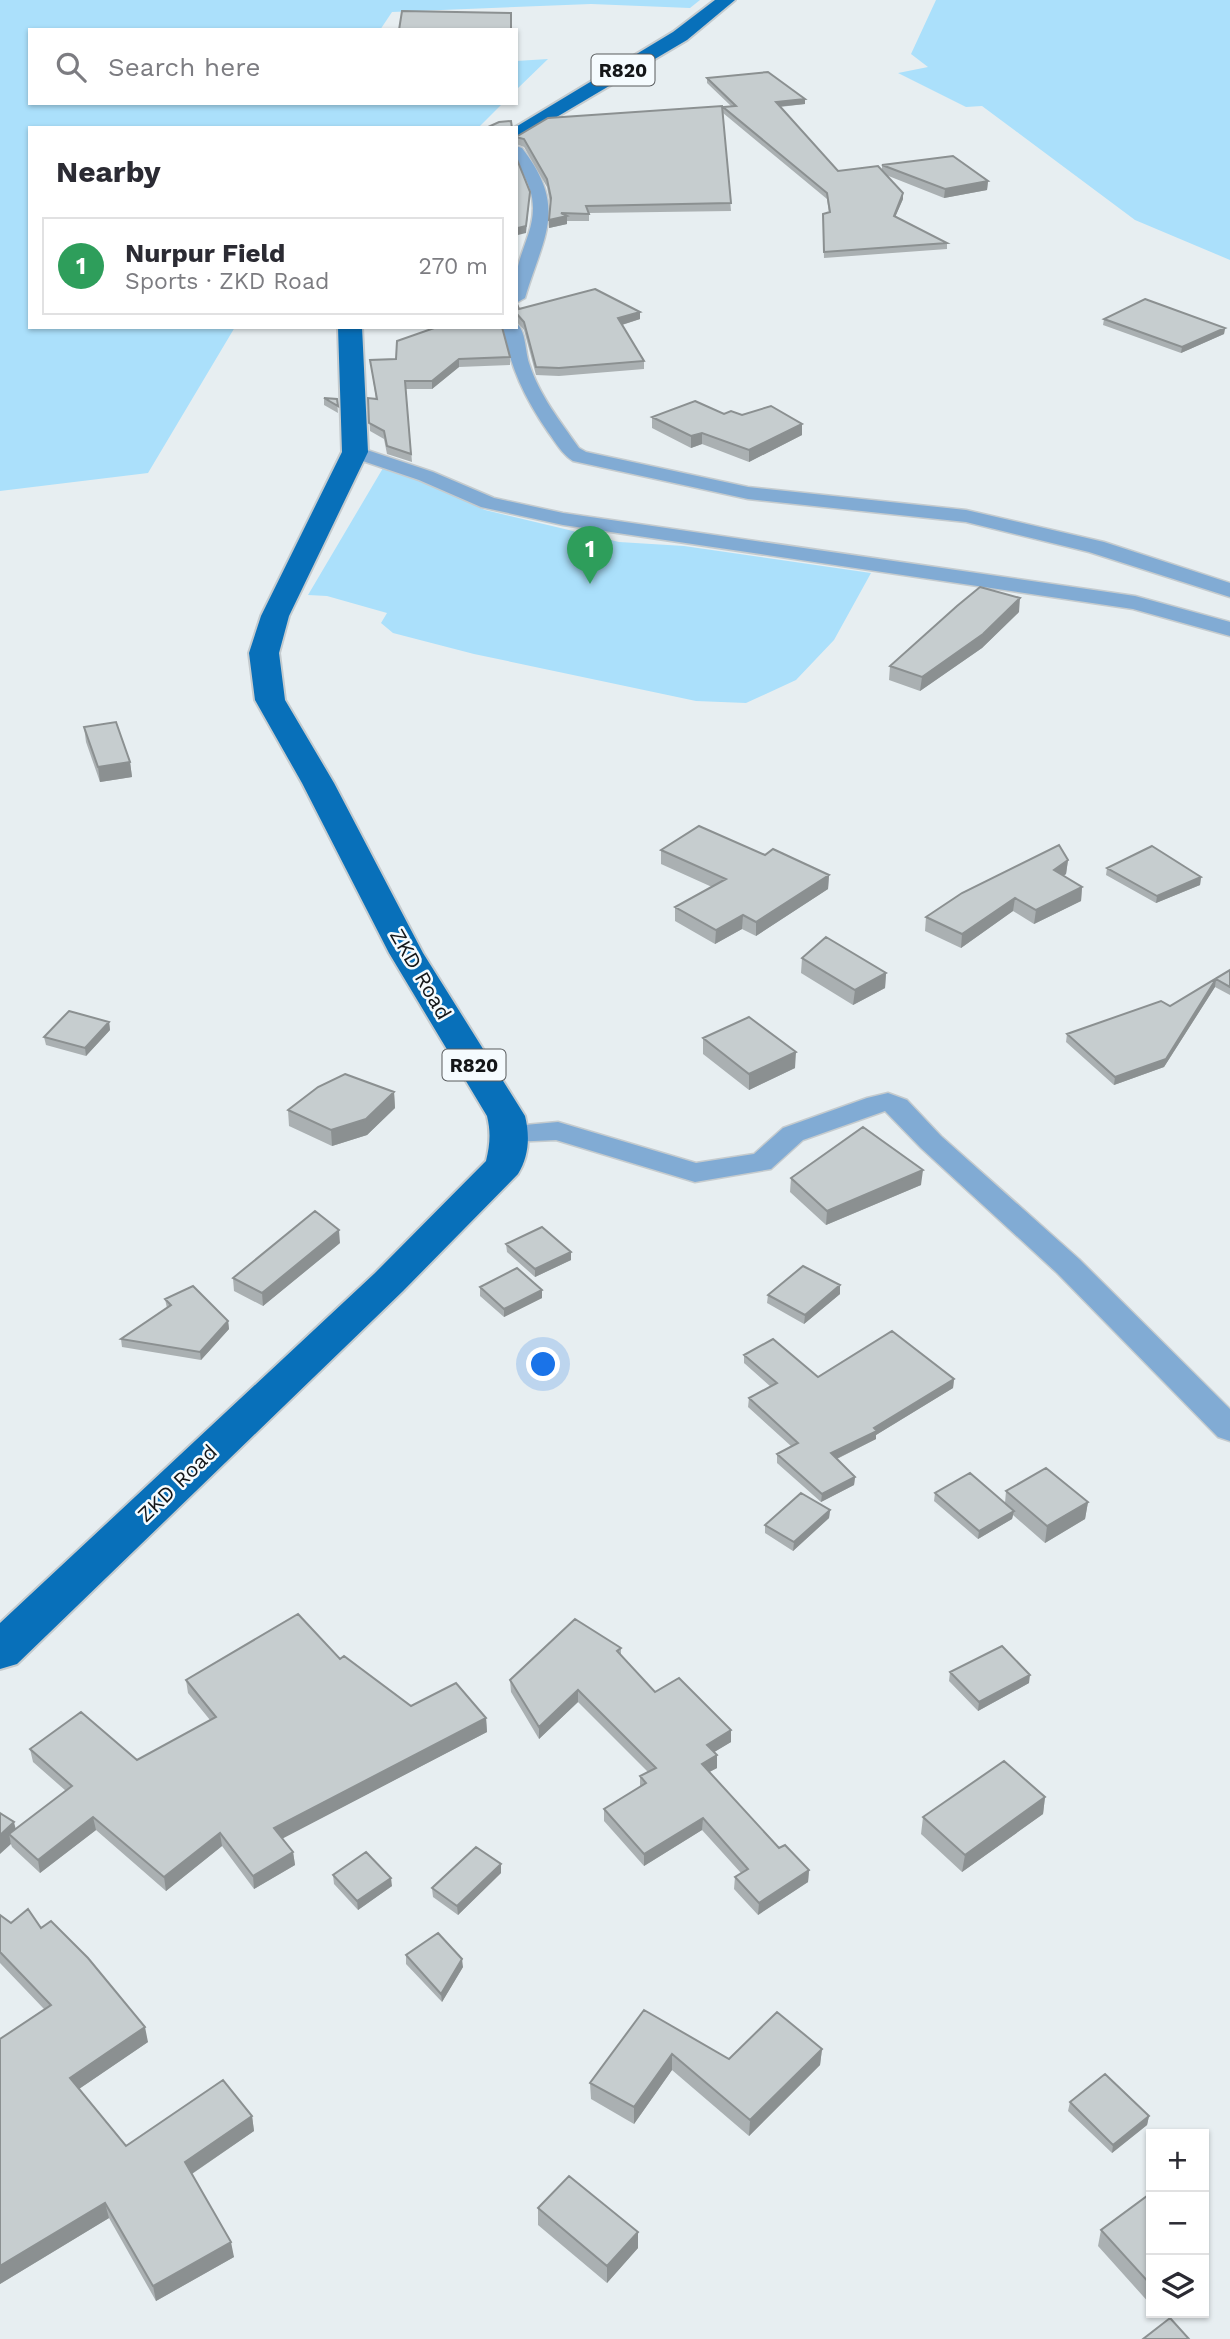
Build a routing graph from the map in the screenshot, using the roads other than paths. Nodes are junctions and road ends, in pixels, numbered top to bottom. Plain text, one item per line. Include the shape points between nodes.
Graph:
1 (726, 0) edge
2 (518, 134) edge
3 (518, 153) edge
4 (518, 293) edge
5 (350, 329) edge
6 (512, 329) edge
7 (355, 452) junction
8 (1230, 590) edge
9 (1230, 629) edge
10 (511, 1133) junction
11 (1230, 1429) edge
12 (0, 1651) edge

1 - 2 main road, R820 via 680,36
3 - 4 street via 536,179 541,213 536,244
5 - 7 main road, ZKD Road / R820
6 - 8 street via 524,381 580,457 748,493 967,516 1096,547
7 - 9 street via 488,503 563,519 1135,603
7 - 10 main road, ZKD Road / R820 via 275,615 264,653 270,700 406,953 506,1116
10 - 11 street via 558,1131 695,1173 761,1162 793,1134 877,1104 897,1105 931,1142 1068,1266
10 - 12 main road, ZKD Road via 504,1165 379,1291

